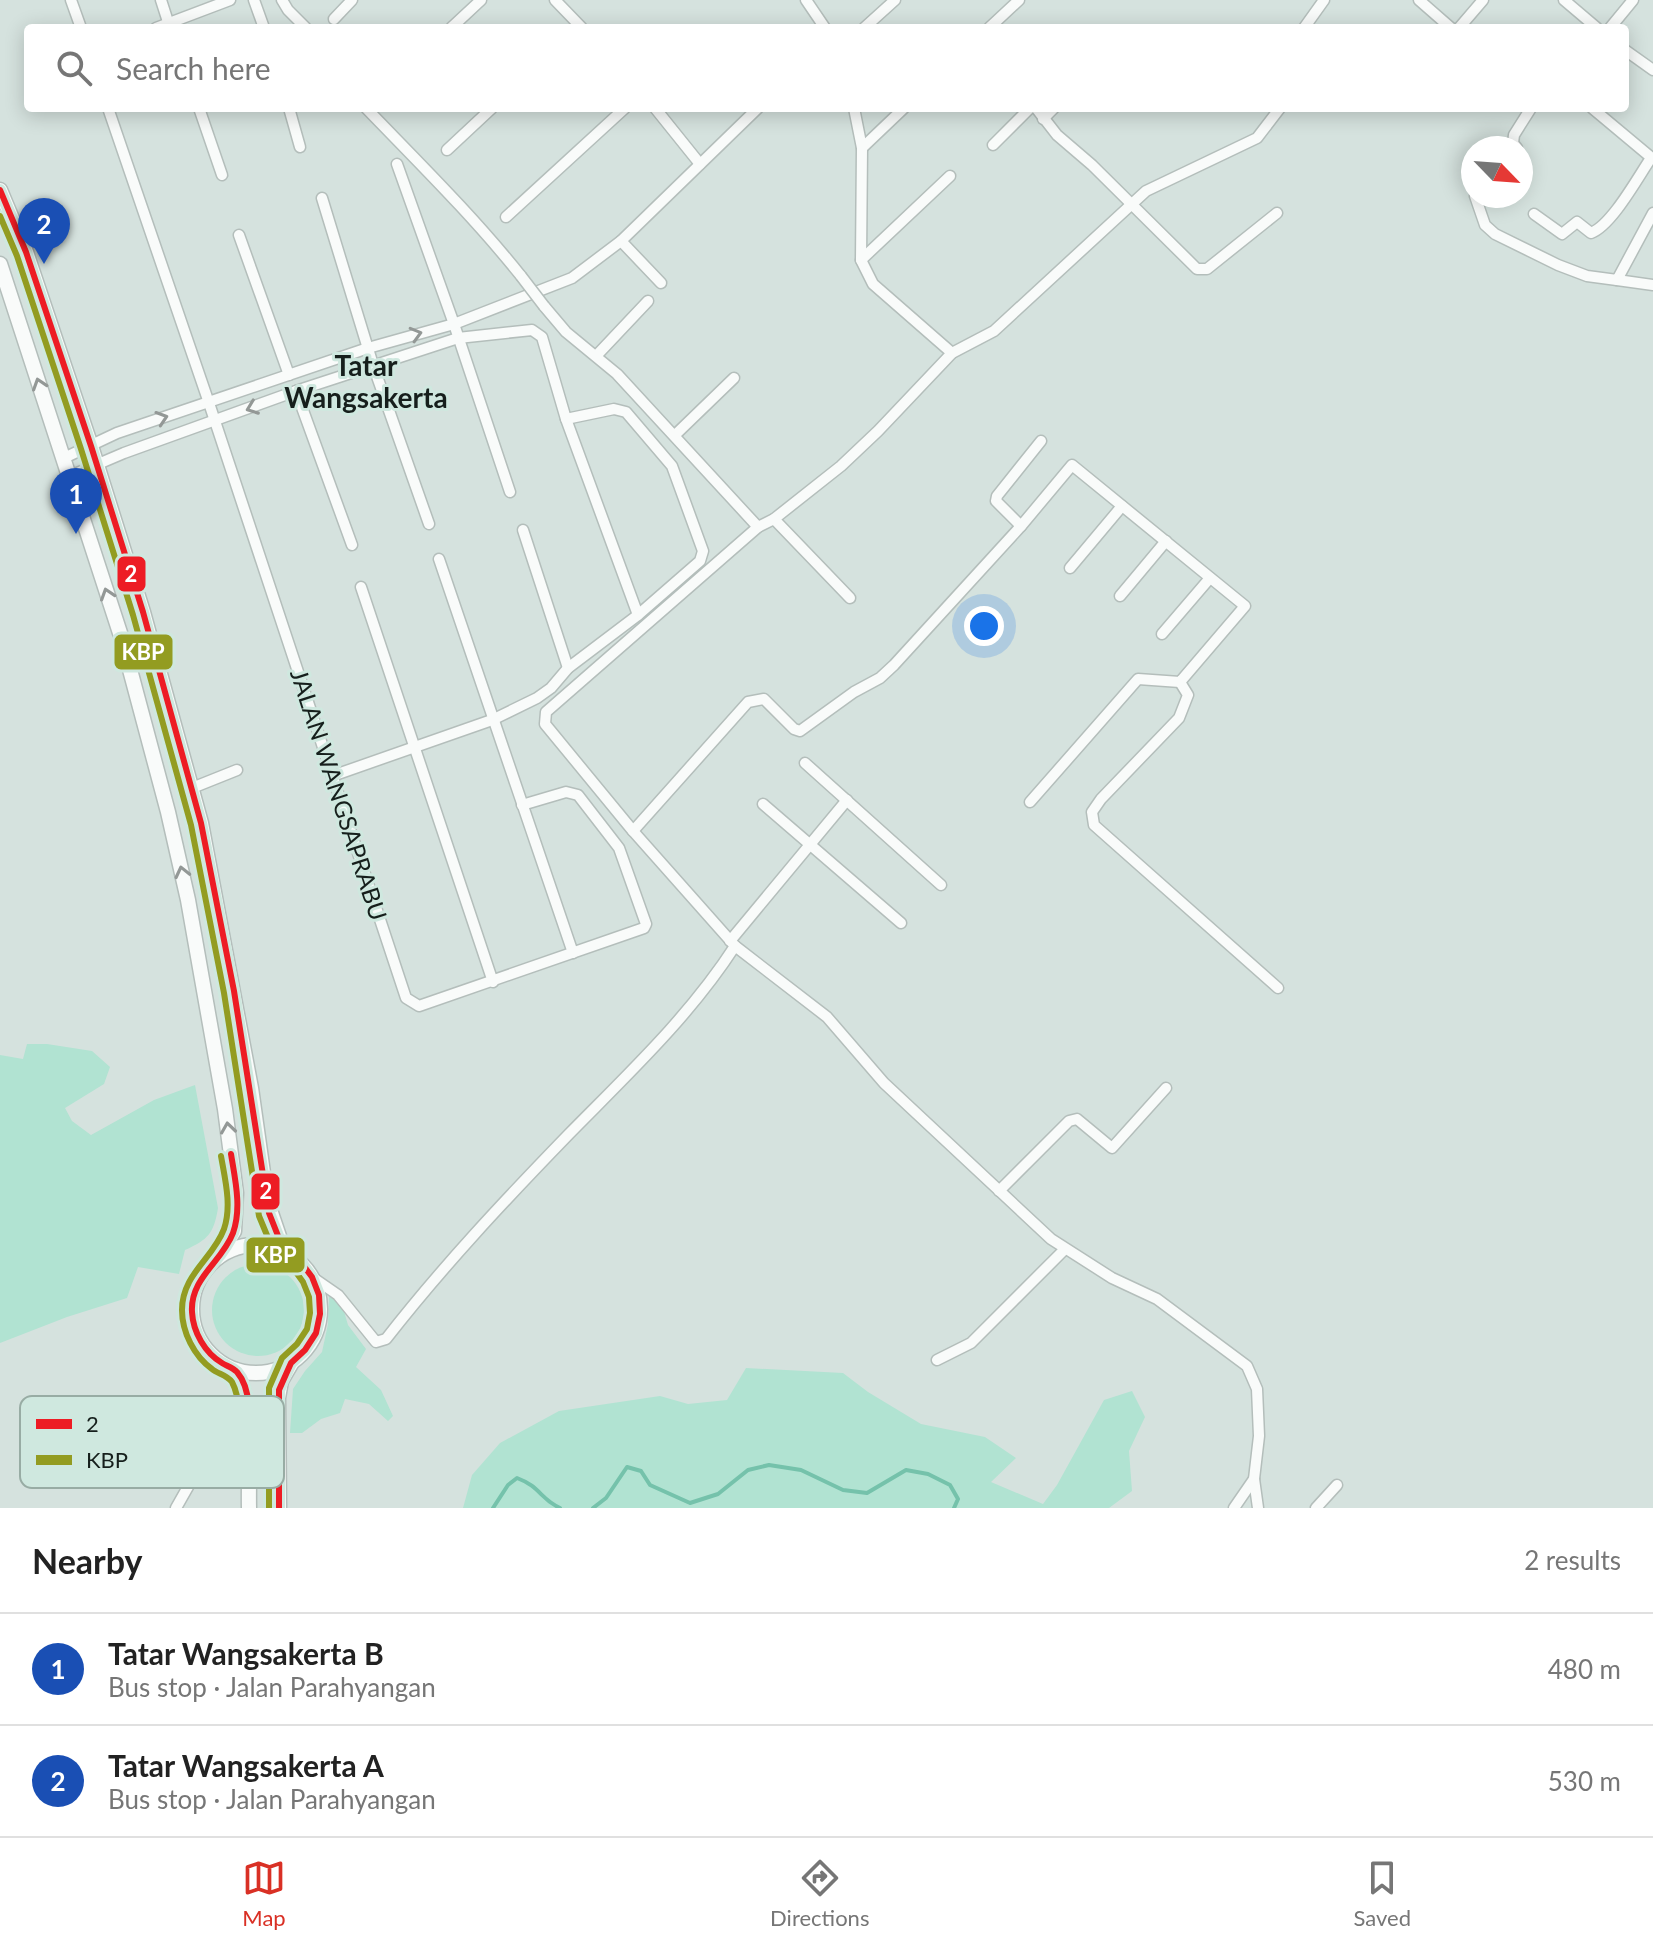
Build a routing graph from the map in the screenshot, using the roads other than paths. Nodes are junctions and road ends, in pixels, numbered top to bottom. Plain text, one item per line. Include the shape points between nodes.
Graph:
1 (71, 0) edge
2 (161, 0) edge
3 (230, 0) edge
4 (254, 0) edge
5 (282, 0) edge
6 (352, 0) edge
7 (481, 0) edge
8 (555, 0) edge
9 (806, 0) edge
10 (895, 0) edge
11 (1019, 0) edge
12 (1324, 0) edge
13 (1419, 0) edge
14 (1483, 0) edge
15 (1564, 0) edge
16 (1633, 0) edge
17 (334, 19) dead end
18 (80, 24) edge
19 (169, 24) edge
20 (175, 24) edge
21 (263, 24) edge
22 (302, 24) edge
23 (455, 24) edge
24 (577, 24) edge
25 (822, 24) edge
26 (868, 24) edge
27 (993, 24) edge
28 (1307, 24) edge
29 (1446, 24) edge
30 (1462, 24) edge
31 (1592, 24) edge
32 (1613, 24) edge
33 (1629, 53) edge
34 (1653, 70) edge
35 (109, 112) edge
36 (200, 112) edge
37 (290, 112) edge
38 (370, 112) edge
39 (488, 112) edge
40 (621, 112) edge
41 (658, 112) edge
42 (754, 112) edge
43 (855, 112) edge
44 (900, 112) edge
45 (1029, 112) edge
46 (1037, 112) edge
47 (1050, 112) edge
48 (1277, 112) edge
49 (1528, 112) edge
50 (1597, 112) edge
51 (1043, 119) junction
52 (1514, 136) edge
53 (993, 145) dead end
54 (300, 147) dead end
55 (862, 148) junction
56 (447, 150) dead end
57 (1652, 158) edge
58 (397, 164) dead end
59 (700, 164) junction
60 (222, 175) dead end
61 (950, 176) dead end
62 (0, 190) edge
63 (322, 198) dead end
64 (1130, 205) junction
65 (1479, 208) edge
66 (1277, 213) dead end
67 (1653, 213) edge
68 (1534, 214) dead end
69 (506, 217) dead end
70 (239, 235) dead end
71 (621, 241) junction
72 (861, 260) junction
73 (0, 264) edge
74 (1617, 280) junction
75 (661, 283) dead end
76 (1653, 285) edge
77 (648, 301) dead end
78 (454, 324) junction
79 (458, 338) junction
80 (368, 348) junction
81 (948, 349) junction
82 (597, 355) junction
83 (373, 365) junction
84 (289, 375) junction
85 (734, 378) dead end
86 (296, 391) junction
87 (209, 403) junction
88 (566, 419) junction
89 (215, 422) junction
90 (117, 433) junction
91 (675, 435) junction
92 (1041, 441) dead end
93 (91, 446) junction
94 (124, 453) junction
95 (64, 458) junction
96 (96, 466) junction
97 (70, 476) junction
98 (510, 492) dead end
99 (1122, 506) junction
100 (774, 519) junction
101 (429, 524) dead end
102 (1021, 526) junction
103 (758, 527) junction
104 (523, 530) dead end
105 (1166, 541) junction
106 (352, 545) dead end
107 (439, 559) dead end
108 (1070, 568) dead end
109 (1210, 578) junction
110 (361, 587) dead end
111 (1120, 596) dead end
112 (850, 598) dead end
113 (638, 615) junction
114 (1162, 634) dead end
115 (568, 668) junction
116 (1180, 682) junction
117 (492, 720) junction
118 (413, 747) junction
119 (805, 763) dead end
120 (237, 770) dead end
121 (332, 776) junction
122 (192, 788) junction
123 (847, 800) junction
124 (1030, 802) dead end
125 (763, 804) dead end
126 (522, 805) junction
127 (633, 831) junction
128 (810, 844) junction
129 (941, 885) dead end
130 (901, 923) dead end
131 (732, 943) junction
132 (573, 953) junction
133 (493, 982) junction
134 (1278, 988) dead end
135 (1166, 1088) dead end
136 (999, 1191) junction
137 (1065, 1249) junction
138 (284, 1251) junction
139 (218, 1257) junction
140 (312, 1277) junction
141 (937, 1360) dead end
142 (291, 1363) junction
143 (236, 1370) junction
144 (244, 1396) edge
145 (278, 1396) edge
146 (1254, 1479) junction
147 (1337, 1485) dead end
148 (187, 1488) edge
149 (248, 1488) edge
150 (279, 1488) edge
151 (176, 1508) edge
152 (249, 1508) edge
153 (279, 1508) edge
154 (1234, 1508) edge
155 (1258, 1508) edge
156 (1316, 1508) edge

1 - 18 street
2 - 19 street
3 - 20 street
4 - 21 street
5 - 22 street
6 - 17 street
7 - 23 street
8 - 24 street
9 - 25 street
10 - 26 street
11 - 27 street
12 - 28 street
13 - 29 street
14 - 30 street
15 - 31 street
16 - 32 street
33 - 34 street
35 - 87 street, JALAN WANGSAPRABU
36 - 60 street
37 - 54 street
38 - 82 street, bridge via 487,233 557,324
39 - 56 street
40 - 69 street
41 - 59 street
42 - 59 street
43 - 55 street
44 - 55 street
45 - 53 street
46 - 51 street
47 - 51 street
48 - 64 street via 1257,138 1146,191
49 - 52 street
50 - 57 street
51 - 64 street
55 - 72 street
57 - 68 street via 1596,232 1577,222 1562,234
58 - 78 street
59 - 71 street
61 - 72 street
62 - 93 main road
63 - 80 street
64 - 66 street via 1202,270
64 - 81 street via 994,331
65 - 74 street via 1495,234 1573,271
67 - 74 street
70 - 84 street
71 - 75 street
71 - 78 street via 584,272
72 - 81 street via 873,284
95 -> 73 main road
74 - 76 street
77 - 82 street
78 - 79 street
80 -> 78 street
79 - 83 street
79 - 88 street via 538,332
79 - 98 street
80 - 83 street
80 - 84 street
81 - 100 street via 869,440
82 - 91 street
83 - 86 street
83 - 101 street
84 - 87 street
85 - 91 street
86 -> 89 street
86 - 106 street
87 - 89 street, JALAN WANGSAPRABU
90 -> 87 street
88 - 113 street
88 - 113 street via 614,409 626,412 676,475 703,556
89 - 94 street
89 - 121 street, JALAN WANGSAPRABU
90 - 93 street
90 - 94 street
91 - 103 street
92 - 102 street via 997,496 1001,508
93 - 95 street
93 - 96 main road
94 - 96 street
95 - 97 main road
96 - 97 street
96 - 122 main road
139 -> 97 main road via 234,1231 236,1193 188,900 144,719
99 - 102 street via 1072,465
99 - 105 street
99 - 108 street
100 - 103 street
100 - 112 street
102 - 127 street via 880,678 800,731 764,699 748,702
103 - 127 street via 546,712 545,724
104 - 115 street
105 - 109 street
105 - 111 street
107 - 117 street
109 - 114 street
109 - 116 street via 1245,606
110 - 118 street
113 - 115 street
115 - 117 street via 537,698
116 - 124 street via 1138,679
116 - 134 street via 1188,695 1179,718 1101,799 1092,812 1094,825
117 - 118 street
117 - 126 street
118 - 121 street
118 - 133 street
119 - 123 street
120 - 122 street
121 - 133 street, JALAN WANGSAPRABU via 406,998 419,1006
122 - 138 main road via 234,991 267,1201
123 - 128 street
123 - 129 street
125 - 128 street
126 - 132 street
126 - 132 street, JALAN WANGSAPRABU via 566,792 578,795 619,848 646,924 640,932
127 - 131 street
128 - 130 street
128 - 131 street
131 - 136 street via 827,1017 884,1083
131 - 140 street via 706,989 669,1033 476,1229 386,1339 376,1342 338,1295
132 - 133 street, JALAN WANGSAPRABU
135 - 136 street via 1115,1147 1074,1119
136 - 137 street
137 - 141 street via 971,1343
137 - 146 street via 1157,1299 1247,1366 1259,1406
138 - 139 main road via 250,1245
138 - 140 main road
139 - 143 main road via 199,1280 192,1309 195,1329 218,1361
140 - 142 main road via 320,1314 311,1342
142 - 143 main road via 255,1374
142 - 145 main road
143 - 144 main road
146 - 154 street
146 - 155 street
147 - 156 street
148 - 151 street
149 - 152 main road
150 - 153 main road

